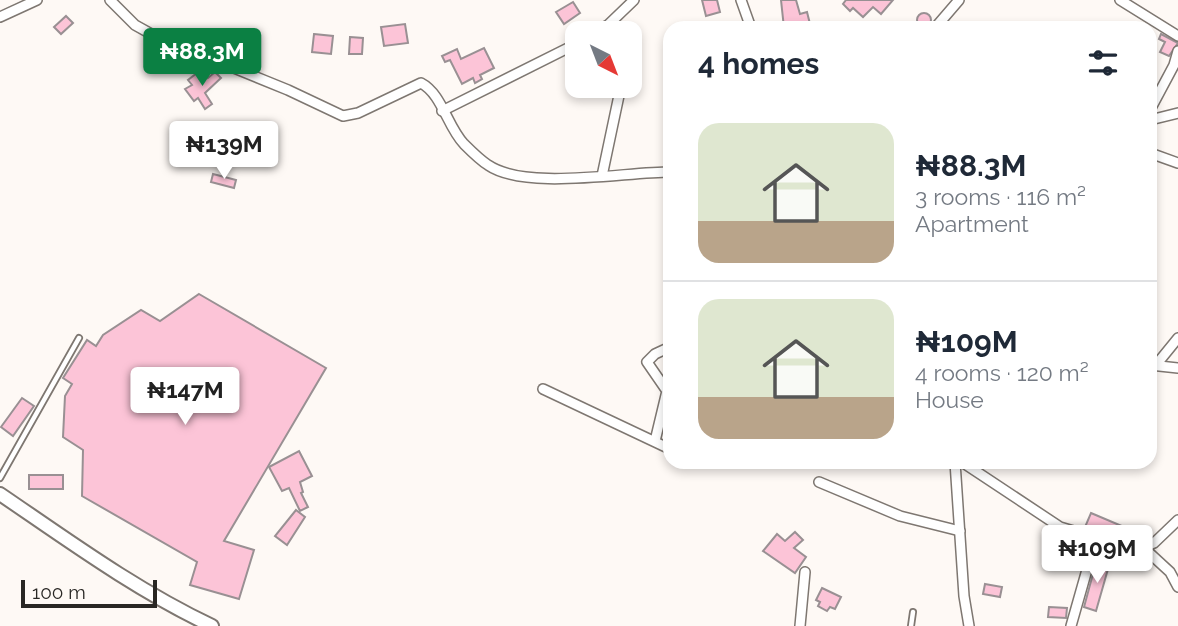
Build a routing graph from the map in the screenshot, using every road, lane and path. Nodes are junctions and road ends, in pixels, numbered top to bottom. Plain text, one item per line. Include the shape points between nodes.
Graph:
1 (37, 0) edge
2 (110, 0) edge
3 (634, 0) edge
4 (741, 0) edge
5 (959, 0) edge
6 (1120, 0) edge
7 (0, 17) edge
8 (616, 21) edge
9 (748, 21) edge
10 (940, 21) edge
11 (1154, 21) edge
12 (1157, 23) edge
13 (1178, 36) edge
14 (565, 50) edge
15 (1178, 51) edge
16 (1157, 97) edge
17 (618, 98) edge
18 (442, 111) junction
19 (1178, 113) edge
20 (1157, 118) edge
21 (1157, 156) edge
22 (1178, 163) edge
23 (663, 172) edge
24 (601, 176) junction
25 (79, 338) dead end
26 (1178, 338) edge
27 (663, 350) edge
28 (1157, 361) edge
29 (1157, 365) edge
30 (1178, 368) edge
31 (663, 385) edge
32 (542, 389) dead end
33 (663, 408) edge
34 (655, 442) junction
35 (663, 446) edge
36 (956, 469) edge
37 (971, 469) edge
38 (0, 478) edge
39 (819, 482) dead end
40 (0, 494) edge
41 (1178, 520) edge
42 (960, 531) junction
43 (1097, 538) junction
44 (1145, 549) junction
45 (805, 572) dead end
46 (1178, 587) edge
47 (913, 612) dead end
48 (212, 626) edge
49 (800, 626) edge
50 (911, 626) edge
51 (969, 626) edge
52 (1071, 626) edge

1 - 7 street
2 - 18 street via 135,25 153,35 343,116 421,83 432,90
3 - 8 street
4 - 9 street
5 - 10 street
6 - 11 street
12 - 13 street
14 - 18 street
15 - 16 street
17 - 24 street
18 - 24 street via 463,142 490,167 525,176
19 - 20 street
21 - 22 street
23 - 24 street
25 - 38 lane
26 - 28 street
27 - 31 street via 647,362
29 - 30 street
32 - 34 street
33 - 34 street
34 - 35 street
36 - 42 street
37 - 43 street via 1036,514
39 - 42 street via 900,516
40 - 48 street via 127,580
41 - 44 street
42 - 51 street
43 - 44 street
43 - 52 street
44 - 46 street via 1170,572
45 - 49 street
47 - 50 lane

